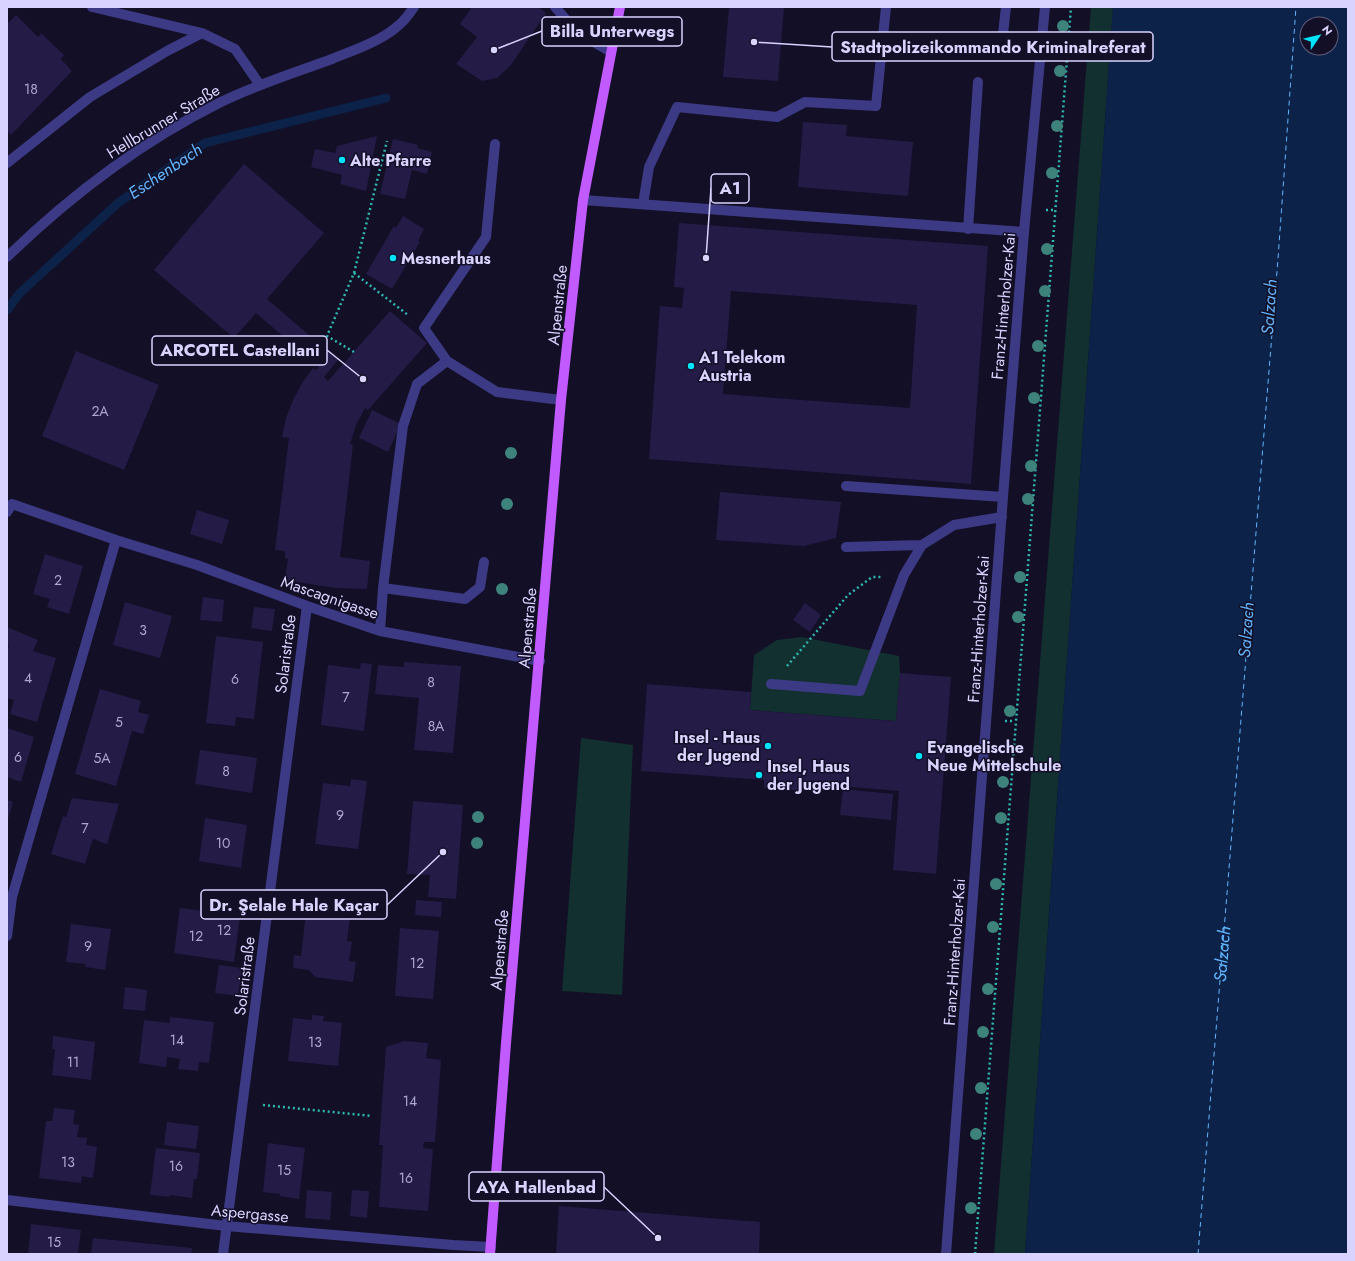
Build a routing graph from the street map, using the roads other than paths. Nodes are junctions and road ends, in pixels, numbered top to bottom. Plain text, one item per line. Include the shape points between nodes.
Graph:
1 (92, 7) edge
2 (414, 7) edge
3 (555, 7) edge
4 (620, 7) edge
5 (886, 7) edge
6 (1006, 7) edge
7 (1045, 7) edge
8 (202, 33) junction
9 (1003, 34) dead end
10 (610, 52) junction
11 (978, 82) dead end
12 (260, 85) junction
13 (495, 144) dead end
14 (7, 163) edge
15 (584, 200) junction
16 (643, 204) junction
17 (968, 229) junction
18 (1024, 232) junction
19 (7, 257) edge
20 (447, 361) junction
21 (561, 400) junction
22 (846, 486) dead end
23 (1003, 497) junction
24 (7, 512) edge
25 (1002, 517) junction
26 (116, 540) junction
27 (922, 545) junction
28 (846, 547) dead end
29 (484, 562) dead end
30 (383, 588) junction
31 (307, 606) junction
32 (380, 631) junction
33 (540, 661) junction
34 (771, 684) road end
35 (7, 936) edge
36 (7, 1200) edge
37 (226, 1226) junction
38 (490, 1250) edge
39 (223, 1254) edge
40 (946, 1254) edge

1 - 8 street
2 - 12 street, Hellbrunner Straße via 400,25 386,35
3 - 10 street via 578,33
4 - 10 main road, Alpenstraße
5 - 16 street via 876,106 805,102 777,117 677,107 648,167
6 - 9 street
7 - 18 street, Franz-Hinterholzer-Kai
8 - 12 street via 235,49
8 - 14 street via 90,97
10 - 15 main road, Alpenstraße
11 - 17 street
12 - 19 street, Hellbrunner Straße via 187,120 107,172 63,206
13 - 20 street via 486,237 424,328
15 - 16 street
15 - 21 main road, Alpenstraße
16 - 17 street
17 - 18 street
18 - 23 street, Franz-Hinterholzer-Kai
20 - 21 street via 497,392
20 - 30 street via 417,384 403,426
21 - 33 main road, Alpenstraße
22 - 23 street
23 - 25 street, Franz-Hinterholzer-Kai
24 - 26 street, Mascagnigasse via 12,504
25 - 27 street via 954,526
25 - 40 street, Franz-Hinterholzer-Kai
26 - 31 street, Mascagnigasse via 197,565
26 - 35 street via 12,897
27 - 28 street
27 - 34 street via 904,575 860,691
29 - 30 street via 480,587 465,599
30 - 32 street
31 - 32 street, Mascagnigasse
31 - 37 street, Solaristraße
32 - 33 street, Mascagnigasse
33 - 38 main road, Alpenstraße
36 - 37 street, Aspergasse
37 - 38 street, Aspergasse
37 - 39 street, Solaristraße

